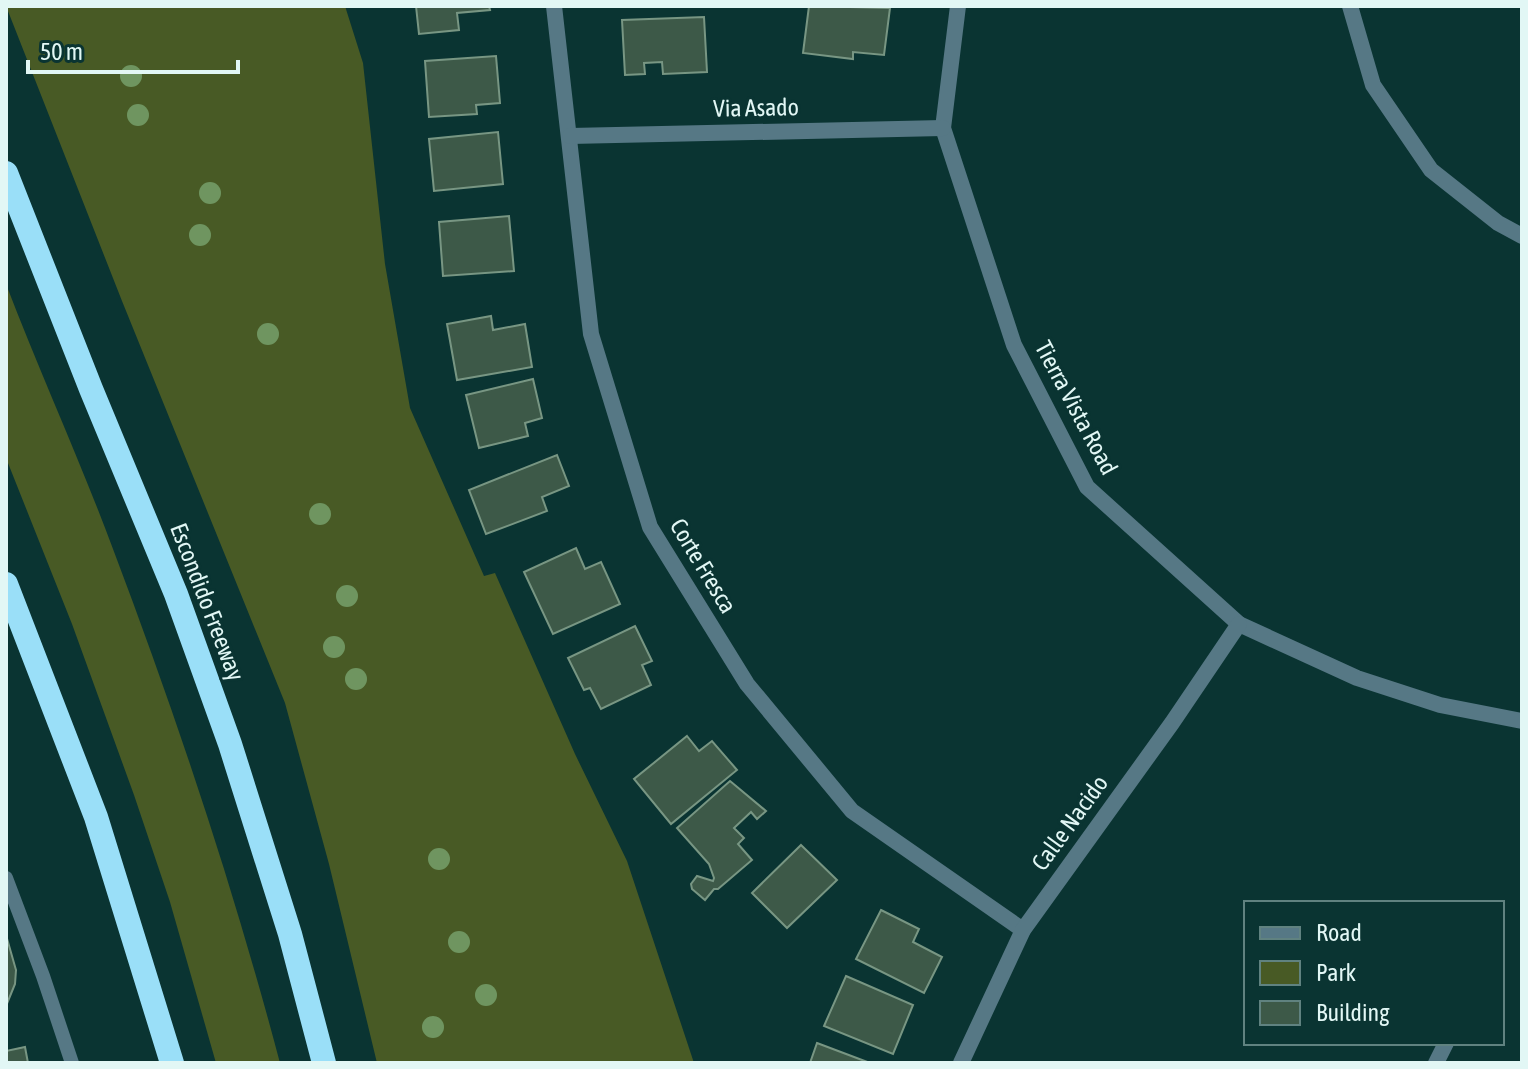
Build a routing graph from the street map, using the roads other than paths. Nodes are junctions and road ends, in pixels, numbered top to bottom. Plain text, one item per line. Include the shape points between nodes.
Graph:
1 (554, 6) edge
2 (958, 6) edge
3 (1350, 6) edge
4 (943, 128) junction
5 (570, 136) junction
6 (6, 173) edge
7 (1522, 236) edge
8 (6, 584) edge
9 (1239, 624) junction
10 (1522, 721) edge
11 (6, 878) edge
12 (1023, 930) junction
13 (1445, 1045) edge
14 (72, 1063) edge
15 (172, 1063) edge
16 (324, 1063) edge
17 (961, 1063) edge
18 (1436, 1063) edge

1 - 5 street, Corte Fresca
2 - 4 street, Tierra Vista Road
3 - 7 street via 1373,85 1431,170
4 - 5 street, Via Asado
4 - 9 street, Tierra Vista Road via 1014,345 1087,487
5 - 12 street, Corte Fresca via 591,334 650,527 747,684 852,811
6 - 16 highway, Escondido Freeway via 209,684 290,934
8 - 15 highway via 96,817
9 - 10 street, Tierra Vista Road via 1357,678 1440,705
9 - 12 street, Calle Nacido
11 - 14 lane
12 - 17 street, Calle Nacido
13 - 18 street

